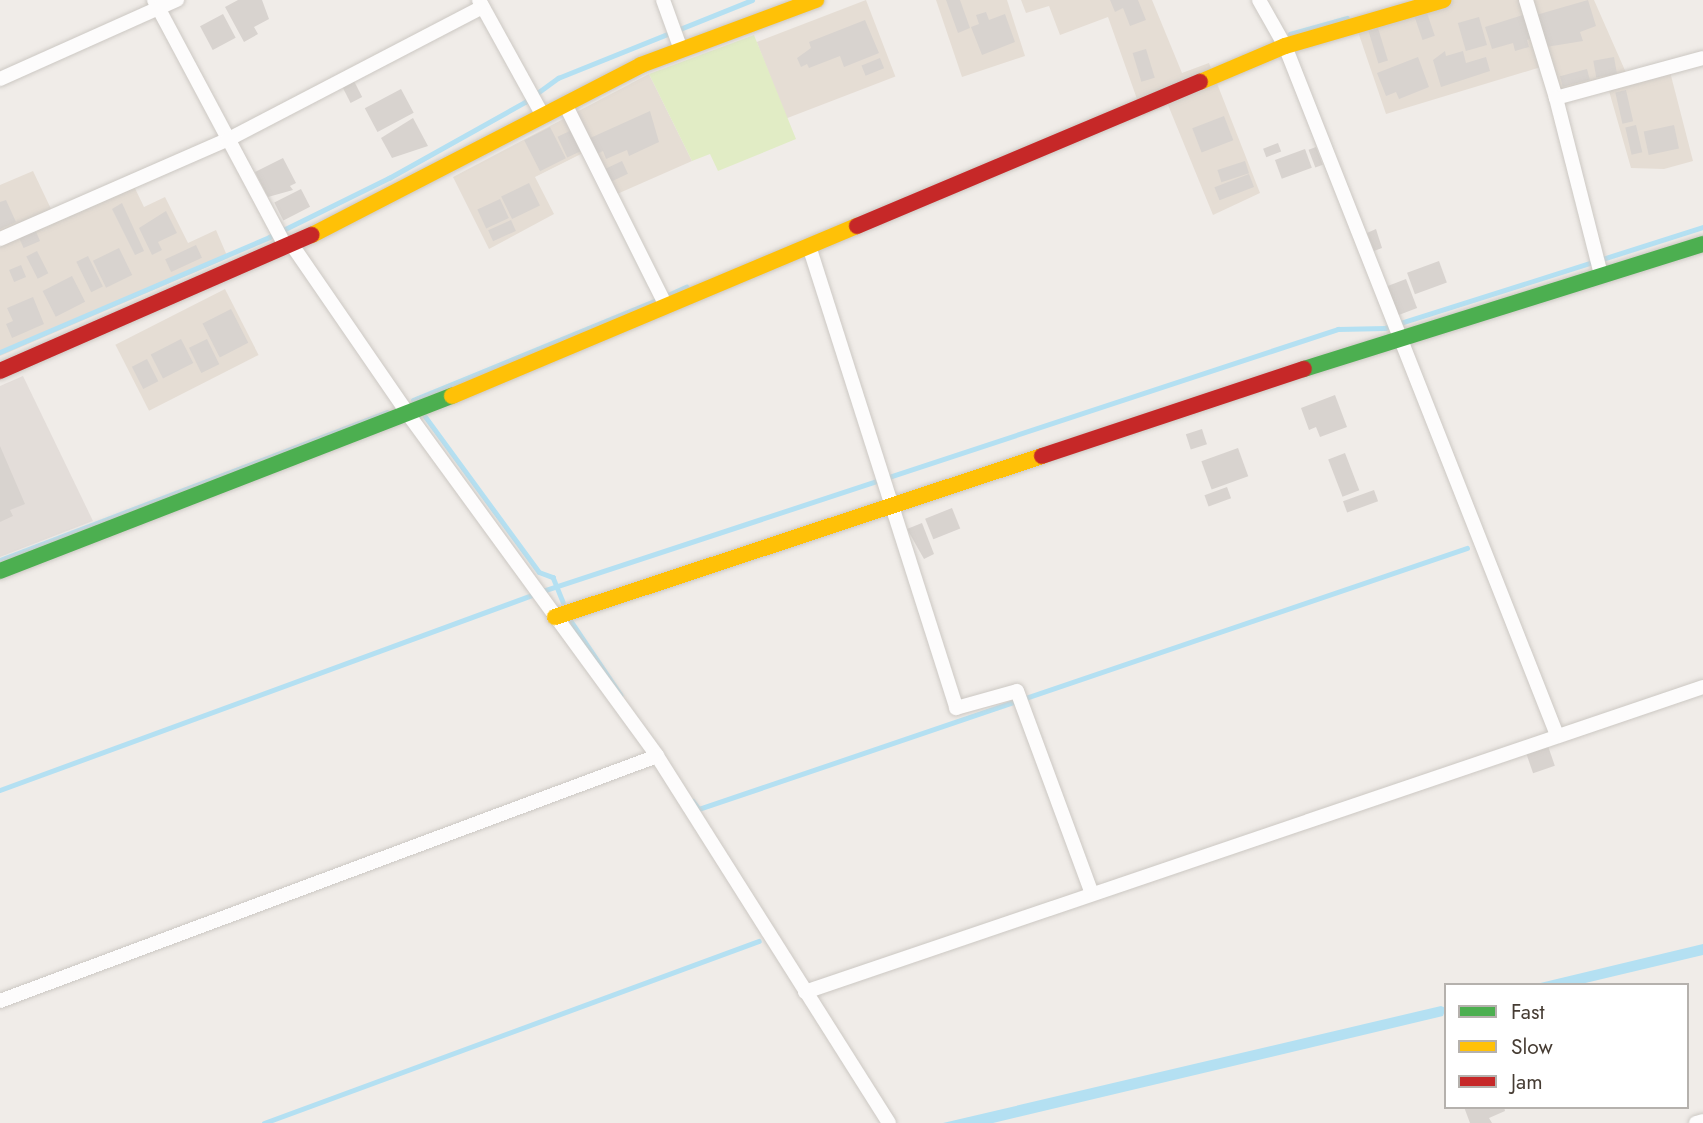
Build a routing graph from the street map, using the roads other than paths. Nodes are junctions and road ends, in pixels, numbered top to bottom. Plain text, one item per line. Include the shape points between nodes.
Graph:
1 (177, 0) edge
2 (663, 0) edge
3 (816, 0) edge
4 (1259, 0) edge
5 (1443, 0) edge
6 (1526, 0) edge
7 (481, 3) edge
8 (156, 4) edge
9 (676, 36) junction
10 (1285, 46) junction
11 (1703, 58) edge
12 (0, 79) edge
13 (1556, 98) junction
14 (536, 103) junction
15 (565, 104) junction
16 (228, 140) junction
17 (0, 239) edge
18 (283, 239) junction
19 (1703, 244) edge
20 (809, 246) junction
21 (1600, 271) junction
22 (666, 306) junction
23 (1395, 329) junction
24 (0, 371) edge
25 (408, 414) junction
26 (894, 504) junction
27 (0, 572) edge
28 (555, 617) junction
29 (1703, 687) edge
30 (1557, 735) junction
31 (657, 756) junction
32 (1092, 894) junction
33 (805, 992) junction
34 (0, 1001) edge
35 (1703, 1121) edge
36 (889, 1123) edge
37 (1696, 1123) edge

1 - 8 street
2 - 9 street
3 - 9 street
4 - 10 street
5 - 10 street
6 - 13 street
7 - 14 street
7 - 16 street
8 - 12 street
8 - 16 street
9 - 15 street
10 - 20 street
10 - 23 street
11 - 13 street
13 - 21 street
14 - 15 street
14 - 18 street
15 - 22 street
16 - 17 street
16 - 18 street
18 - 24 street
18 - 25 street
19 - 21 street
20 - 22 street
20 - 26 street
21 - 23 street
22 - 25 street
23 - 26 street
23 - 30 street
25 - 27 street
25 - 28 street
26 - 28 street
26 - 32 street via 957,708 1017,691
28 - 31 street
29 - 30 street
30 - 32 street
31 - 33 street
31 - 34 street
32 - 33 street
33 - 36 street
35 - 37 street

